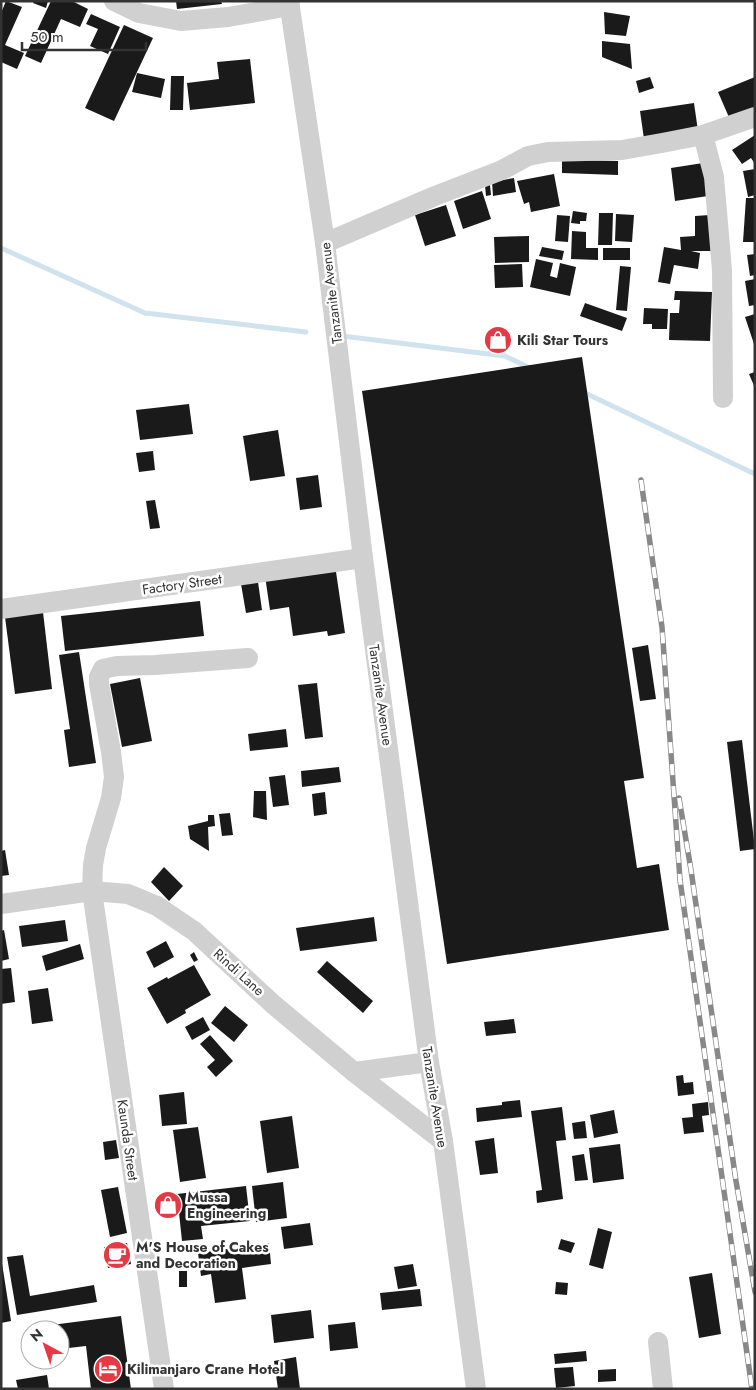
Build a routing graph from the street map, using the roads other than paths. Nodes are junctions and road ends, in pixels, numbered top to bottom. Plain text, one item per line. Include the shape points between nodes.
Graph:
1 (114, 1) edge
2 (290, 4) edge
3 (755, 117) edge
4 (703, 135) junction
5 (325, 243) junction
6 (723, 398) dead end
7 (362, 558) junction
8 (1, 609) edge
9 (248, 658) dead end
10 (92, 891) junction
11 (1, 904) edge
12 (429, 1062) junction
13 (354, 1072) junction
14 (442, 1141) junction
15 (658, 1342) dead end
16 (164, 1389) edge
17 (476, 1389) edge
18 (663, 1389) edge

1 - 2 street via 139,13 181,21 228,17
2 - 5 street, Tanzanite Avenue
3 - 4 street
4 - 5 street via 622,150 548,152 528,156 502,170
4 - 6 street via 714,177 722,270
5 - 7 street, Tanzanite Avenue
7 - 8 street, Factory Street
7 - 12 street, Tanzanite Avenue
9 - 10 street, Kaunda Street via 103,668 98,677 114,777 96,848
10 - 11 street, Rindi Lane
10 - 13 street, Rindi Lane via 128,894 157,906 194,932
10 - 16 street, Kaunda Street
12 - 13 street
12 - 14 street, Tanzanite Avenue
13 - 14 street, Rindi Lane
14 - 17 street, Tanzanite Avenue
15 - 18 street

